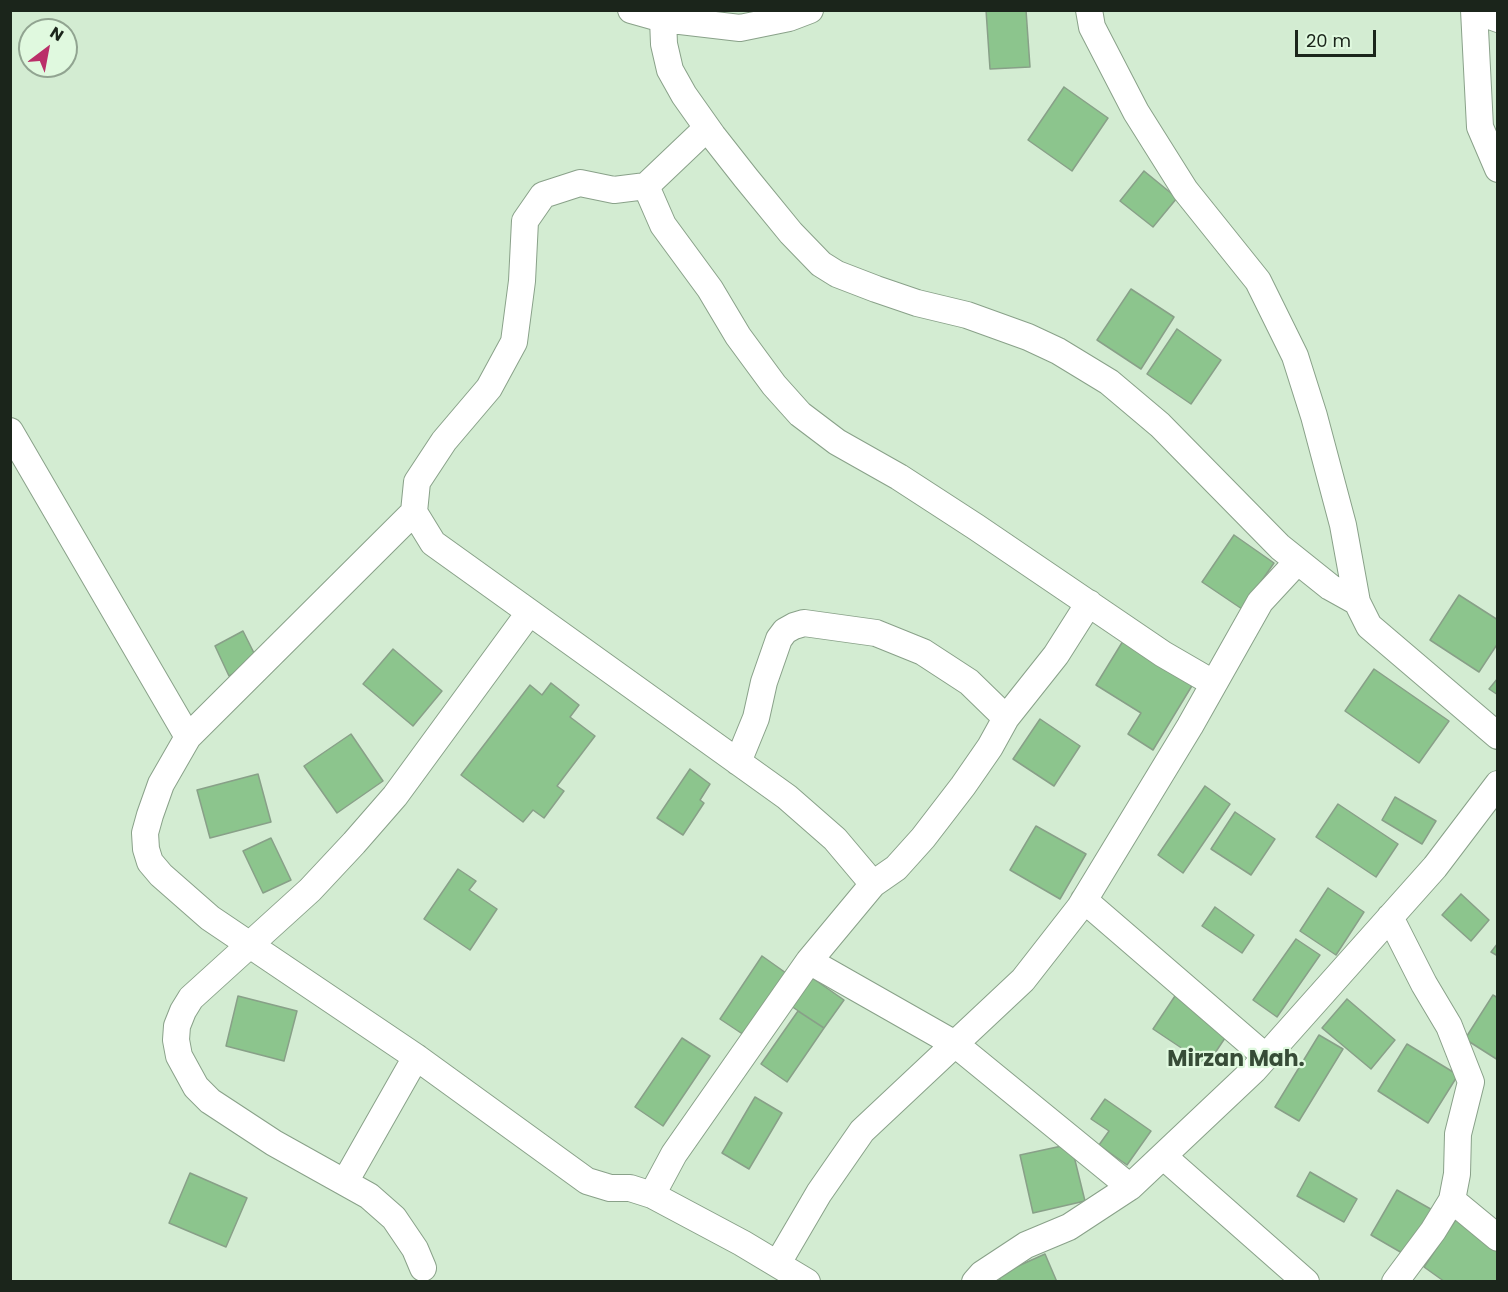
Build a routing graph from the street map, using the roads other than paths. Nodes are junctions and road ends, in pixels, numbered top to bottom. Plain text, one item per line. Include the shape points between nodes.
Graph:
1 (631, 10) edge
2 (810, 10) edge
3 (1089, 10) edge
4 (1497, 19) edge
5 (663, 20) junction
6 (708, 128) junction
7 (1497, 169) edge
8 (646, 186) junction
9 (10, 430) edge
10 (414, 512) junction
11 (1297, 561) junction
12 (1357, 602) junction
13 (1089, 603) junction
14 (529, 613) junction
15 (1213, 683) junction
16 (1006, 718) junction
17 (1497, 736) edge
18 (188, 737) junction
19 (738, 762) junction
20 (1497, 784) edge
21 (873, 884) junction
22 (1084, 900) junction
23 (1390, 917) junction
24 (249, 944) junction
25 (809, 961) junction
26 (955, 1044) junction
27 (416, 1057) junction
28 (1266, 1057) junction
29 (1162, 1156) junction
30 (345, 1182) junction
31 (1130, 1187) junction
32 (652, 1195) junction
33 (1452, 1200) junction
34 (1497, 1238) edge
35 (778, 1263) junction
36 (423, 1268) dead end
37 (807, 1281) edge
38 (975, 1281) edge
39 (1306, 1281) edge
40 (1395, 1281) edge

1 - 5 street
2 - 5 street via 740,28
3 - 12 street via 1092,27 1136,112 1185,190 1258,281 1295,356 1338,503
4 - 7 street via 1474,10 1480,127
5 - 6 street via 670,70
6 - 8 street
6 - 11 street via 791,233 821,264 876,289 1028,337 1109,382 1160,425
8 - 10 street via 615,190 580,183 543,195 525,221 514,342 489,388 444,441 417,482
8 - 13 street via 663,225 710,289 738,336 800,414 837,442 898,477
9 - 18 street
10 - 14 street via 433,543
10 - 18 street
11 - 12 street
11 - 15 street via 1260,602
12 - 17 street via 1369,626
13 - 15 street
13 - 16 street via 1056,655
14 - 19 street
14 - 24 street via 395,796 310,890
15 - 22 street
16 - 19 street via 969,682 923,652 876,633 804,623 785,631 779,639 756,718
16 - 21 street via 990,747 923,838 896,868
18 - 24 street via 161,784 145,833 146,849 150,862 185,898
19 - 21 street via 787,797 835,839
20 - 23 street via 1435,867
21 - 25 street
22 - 26 street via 1023,980
22 - 28 street
23 - 28 street
23 - 33 street via 1449,1026 1471,1082 1458,1134
24 - 27 street
24 - 30 street via 191,998 177,1026 179,1056 196,1087 219,1108
25 - 26 street
25 - 32 street via 674,1154
26 - 31 street
26 - 35 street via 862,1131
27 - 30 street
27 - 32 street via 587,1181
28 - 29 street
29 - 31 street
29 - 39 street
30 - 36 street via 394,1218
31 - 38 street via 1069,1227 1026,1245
32 - 35 street
33 - 34 street
33 - 40 street
35 - 37 street

